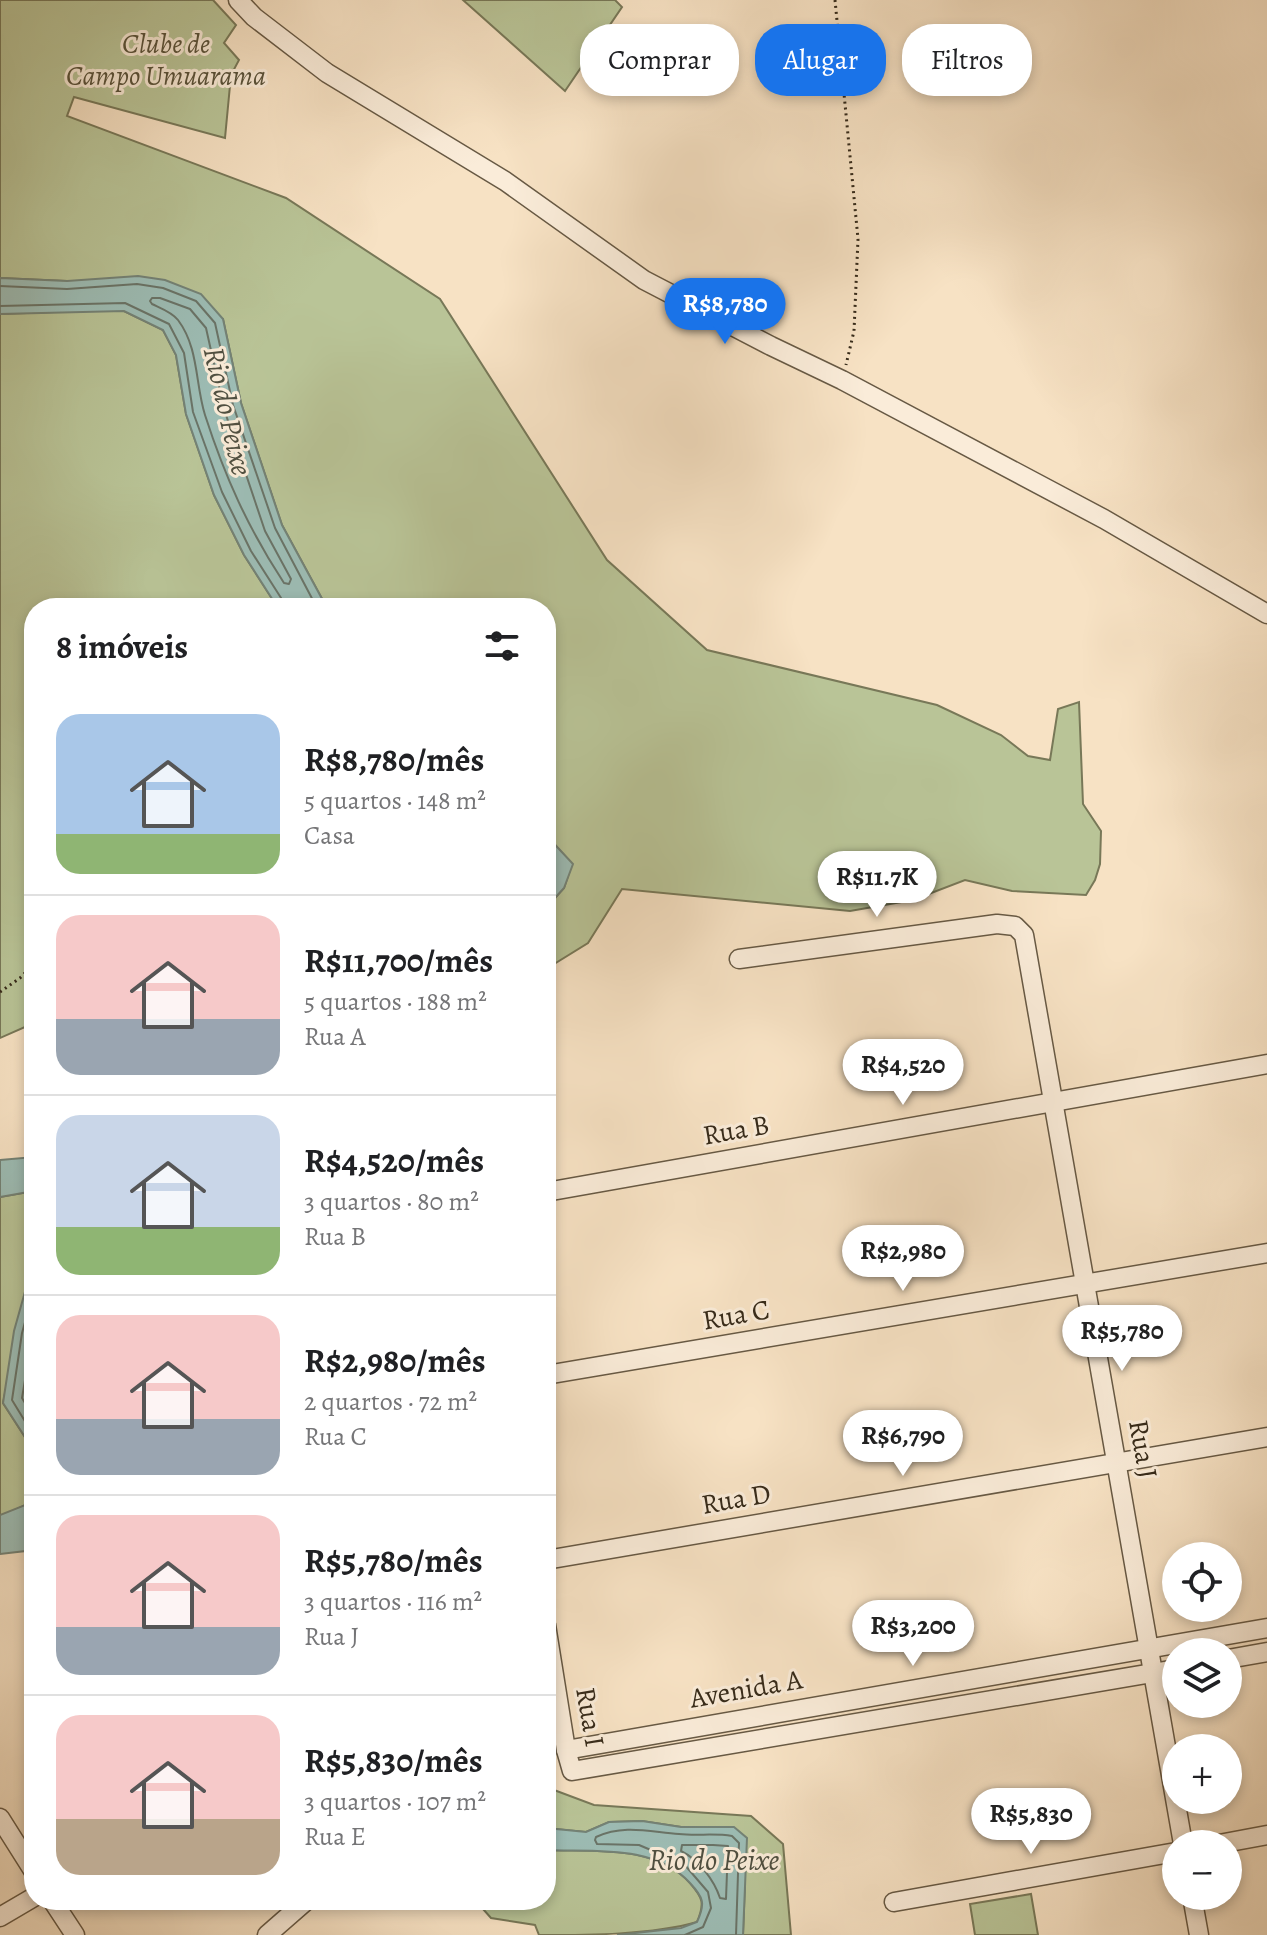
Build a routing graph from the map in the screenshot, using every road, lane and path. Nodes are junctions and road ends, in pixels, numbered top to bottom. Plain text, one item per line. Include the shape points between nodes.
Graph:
1 (238, 0) edge
2 (835, 0) edge
3 (842, 380) junction
4 (1267, 614) edge
5 (739, 959) dead end
6 (24, 974) edge
7 (0, 992) edge
8 (1267, 1064) edge
9 (1053, 1101) junction
10 (556, 1190) edge
11 (1267, 1253) edge
12 (1085, 1284) junction
13 (556, 1373) edge
14 (1267, 1437) edge
15 (1116, 1462) junction
16 (556, 1558) edge
17 (1267, 1628) edge
18 (1149, 1649) junction
19 (1267, 1652) edge
20 (1242, 1656) edge
21 (1162, 1671) edge
22 (1153, 1673) junction
23 (810, 1706) junction
24 (556, 1725) edge
25 (814, 1730) junction
26 (566, 1750) junction
27 (572, 1771) joint
28 (0, 1818) edge
29 (1181, 1830) edge
30 (1267, 1835) edge
31 (1242, 1840) edge
32 (1162, 1854) edge
33 (24, 1856) edge
34 (894, 1902) dead end
35 (24, 1903) edge
36 (59, 1910) edge
37 (296, 1910) edge
38 (1195, 1910) edge
39 (0, 1917) edge
40 (75, 1935) edge
41 (267, 1935) edge
42 (1199, 1935) edge

1 - 3 street via 327,73 505,181 644,280
2 - 3 path via 858,239 854,331
3 - 4 street via 1104,519
5 - 9 street, Rua J via 997,924 1015,926 1024,935
6 - 7 path
8 - 9 street, Rua B
9 - 10 street, Rua B
9 - 12 street, Rua J
11 - 12 street, Rua C
12 - 13 street, Rua C
12 - 15 street, Rua J
14 - 15 street, Rua D
15 - 16 street, Rua D
15 - 18 street, Rua J
17 - 18 street, Avenida A
18 - 22 street, Rua J
18 - 23 street, Avenida A
19 - 20 street
21 - 22 street, Avenida A
22 - 25 street, Avenida A
22 - 29 street, Rua J
23 - 25 street
23 - 26 street, Avenida A
24 - 26 street, Rua I
25 - 27 street, Avenida A
26 - 27 street, Rua I
28 - 33 street
30 - 31 street
32 - 34 street
35 - 39 street
36 - 40 street
37 - 41 street
38 - 42 street

